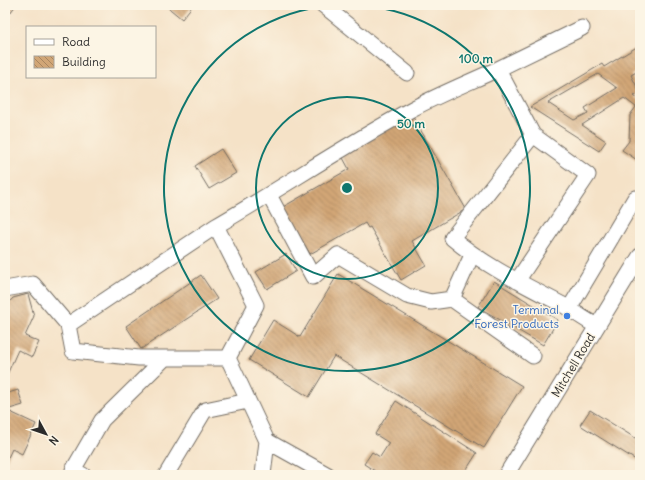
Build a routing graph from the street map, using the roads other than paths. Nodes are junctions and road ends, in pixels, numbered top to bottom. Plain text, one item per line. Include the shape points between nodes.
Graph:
1 (323, 5) edge
2 (582, 28) dead end
3 (498, 69) junction
4 (407, 73) dead end
5 (533, 135) junction
6 (269, 195) junction
7 (635, 198) dead end
8 (216, 226) junction
9 (472, 255) junction
10 (640, 256) edge
11 (517, 281) junction
12 (5, 289) edge
13 (452, 299) junction
14 (569, 309) junction
15 (68, 325) junction
16 (597, 326) junction
17 (533, 356) dead end
18 (164, 358) junction
19 (228, 358) junction
20 (248, 401) junction
21 (267, 441) junction
22 (83, 475) edge
23 (166, 475) edge
24 (263, 475) edge
25 (328, 475) edge
26 (506, 475) edge

1 - 4 street
2 - 3 street
3 - 5 street
3 - 6 street via 413,108 326,158
5 - 9 street via 452,238
5 - 11 street via 588,175
6 - 8 street
6 - 13 street via 313,277 338,255 407,296 431,302
7 - 14 street
8 - 15 street
8 - 19 street via 256,305
9 - 11 street
9 - 13 street
10 - 16 street, Mitchell Road
11 - 14 street
12 - 15 street via 33,284
13 - 17 street
14 - 16 street
15 - 18 street via 73,351
16 - 26 street, Mitchell Road
18 - 19 street
18 - 22 street via 102,420 73,470
19 - 20 street
20 - 21 street
20 - 23 street via 205,410
21 - 24 street
21 - 25 street

